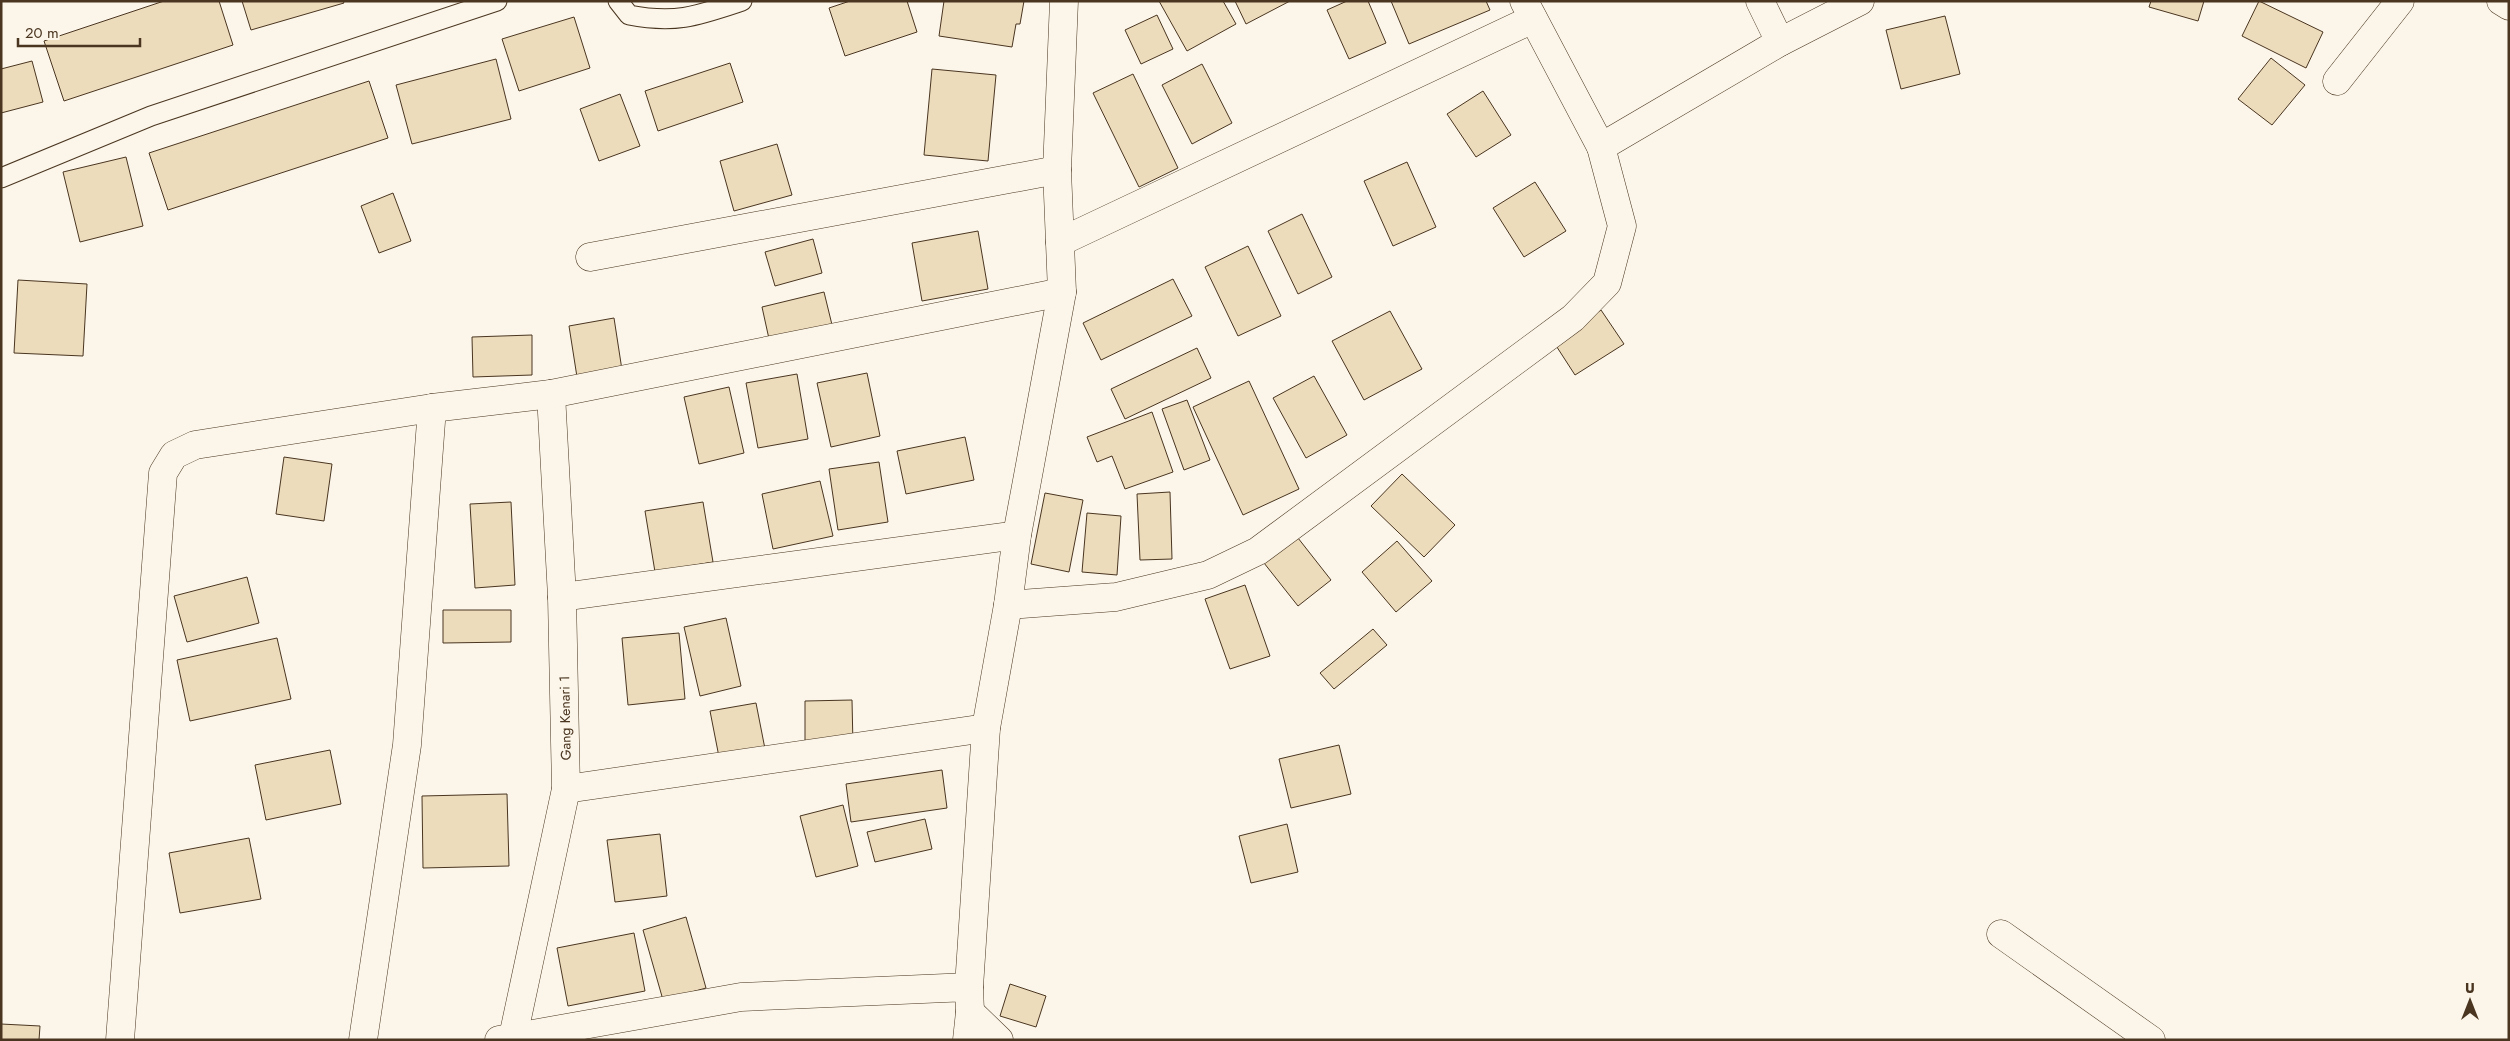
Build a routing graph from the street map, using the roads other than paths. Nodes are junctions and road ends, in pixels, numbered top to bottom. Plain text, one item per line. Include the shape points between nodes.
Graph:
1 (497, 1) edge
2 (618, 1) edge
3 (742, 1) edge
4 (1064, 1) edge
5 (1760, 1) edge
6 (1860, 1) edge
7 (2400, 1) edge
8 (2501, 1) edge
9 (2509, 6) edge
10 (1529, 10) edge
11 (1780, 42) junction
12 (2337, 81) dead end
13 (1601, 147) junction
14 (1057, 170) junction
15 (1, 178) edge
16 (1060, 242) junction
17 (590, 257) dead end
18 (1062, 292) junction
19 (552, 394) junction
20 (432, 408) junction
21 (1017, 535) junction
22 (562, 597) junction
23 (1008, 605) junction
24 (986, 728) junction
25 (566, 789) junction
26 (2001, 934) dead end
27 (969, 999) junction
28 (506, 1038) edge
29 (120, 1040) edge
30 (363, 1040) edge
31 (967, 1040) edge
32 (999, 1040) edge
33 (2151, 1040) edge

1 - 15 lane via 151,116
2 - 3 lane via 629,15 658,21 694,17
4 - 14 street
5 - 11 street
6 - 11 street
7 - 12 street
8 - 9 street
10 - 13 street
10 - 16 street
11 - 13 street
13 - 23 street via 1622,226 1607,283 1573,318 1258,551 1208,575 1116,597
14 - 16 street
14 - 17 street
16 - 18 street
18 - 19 street
18 - 21 street
19 - 20 street
19 - 22 street, Gang Kenari 1
20 - 29 street via 196,445 174,456 164,473
20 - 30 street via 407,746
21 - 22 street
21 - 23 street
22 - 25 street, Gang Kenari 1
23 - 24 street
24 - 25 street
24 - 27 street
25 - 28 street, Gang Kenari 1
26 - 33 street
27 - 28 street via 741,998
27 - 31 street
27 - 32 street

